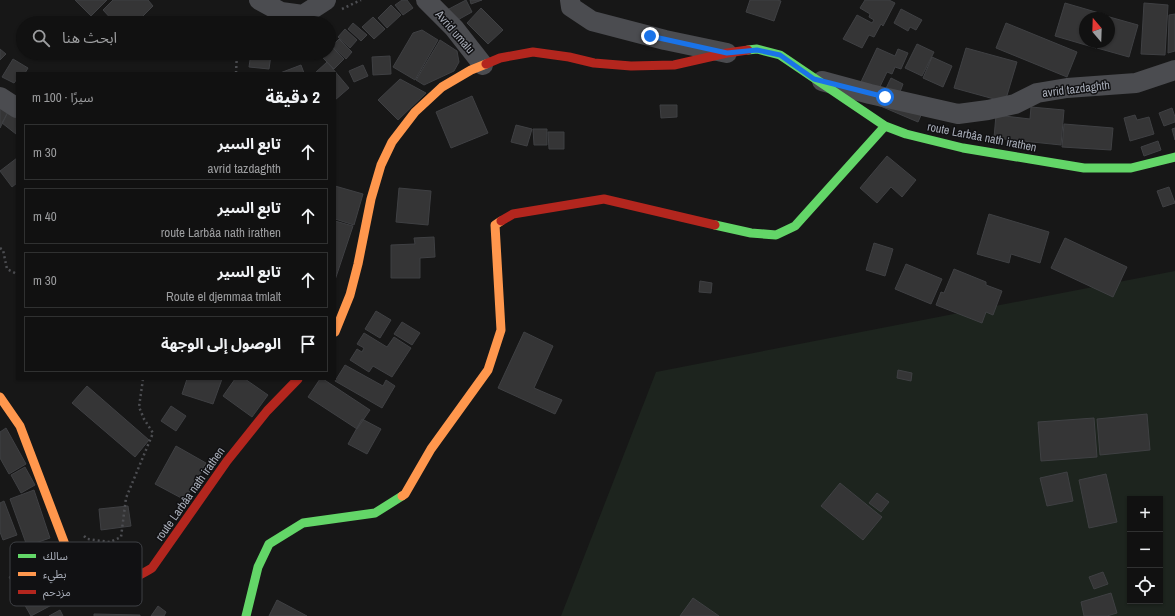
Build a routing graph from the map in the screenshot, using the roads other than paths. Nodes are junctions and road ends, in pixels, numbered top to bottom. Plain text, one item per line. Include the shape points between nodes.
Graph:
1 (259, 0) edge
2 (326, 0) edge
3 (426, 0) edge
4 (570, 0) edge
5 (727, 53) junction
6 (483, 65) junction
7 (1175, 70) edge
8 (814, 79) junction
9 (0, 98) edge
10 (16, 107) edge
11 (885, 126) junction
12 (1175, 158) edge
13 (336, 330) edge
14 (297, 380) edge
15 (0, 397) edge
16 (64, 542) edge
17 (142, 574) edge
18 (246, 616) edge

1 - 2 street via 281,12 303,15
3 - 6 street, Avrid umalu via 454,28
4 - 5 street via 571,7 592,21
5 - 6 main road, route Larbâa nath irathen via 674,65 631,66 594,63 534,52 500,58
5 - 8 main road, route Larbâa nath irathen via 757,50 780,55
6 - 13 main road, route Larbâa nath irathen via 442,87 415,112 392,142 375,185 350,295
7 - 8 street, avrid tazdaghth via 1136,83 1037,93 1015,104 958,114
8 - 11 main road, route Larbâa nath irathen
9 - 10 street
11 - 12 main road, route Larbâa nath irathen via 963,148 1084,168 1131,168
11 - 18 main road via 795,226 776,235 751,233 604,199 513,214 495,225 501,330 488,370 431,449 405,494 375,513 303,523 269,544 258,567
14 - 17 main road, route Larbâa nath irathen via 267,411 227,462 152,568
15 - 16 main road, route Larbâa nath irathen via 20,426

